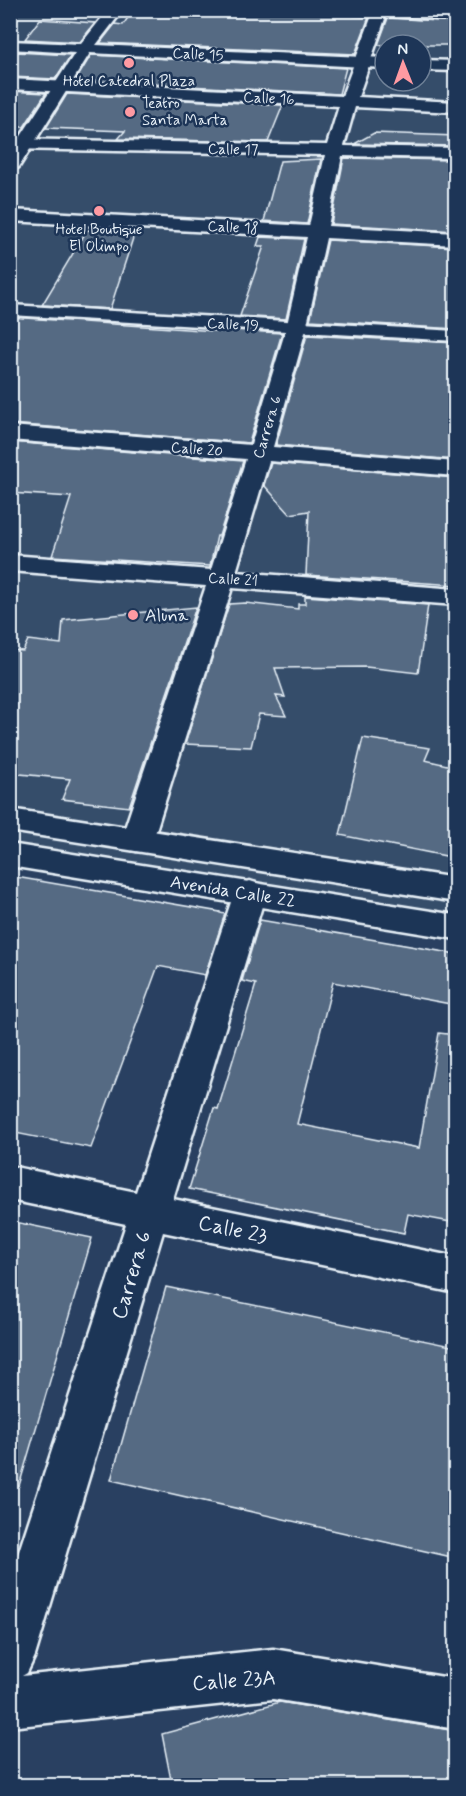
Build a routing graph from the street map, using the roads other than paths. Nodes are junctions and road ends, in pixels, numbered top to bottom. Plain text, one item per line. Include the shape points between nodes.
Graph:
1 (116, 10) edge
2 (355, 10) edge
3 (381, 11) edge
4 (456, 16) edge
5 (10, 45) edge
6 (85, 49) junction
7 (361, 62) junction
8 (373, 62) edge
9 (433, 65) edge
10 (456, 66) edge
11 (10, 84) edge
12 (60, 87) junction
13 (349, 102) junction
14 (456, 107) edge
15 (18, 144) edge
16 (334, 151) junction
17 (456, 153) edge
18 (10, 167) edge
19 (10, 215) edge
20 (319, 232) junction
21 (456, 239) edge
22 (10, 310) edge
23 (296, 327) junction
24 (456, 336) edge
25 (10, 433) edge
26 (259, 454) junction
27 (456, 469) edge
28 (10, 563) edge
29 (221, 578) junction
30 (456, 597) edge
31 (10, 820) edge
32 (137, 840) junction
33 (10, 855) edge
34 (456, 890) edge
35 (250, 893) junction
36 (456, 927) edge
37 (10, 1183) edge
38 (150, 1212) junction
39 (456, 1275) edge
40 (10, 1656) edge
41 (10, 1702) edge
42 (456, 1704) edge

1 - 6 street
2 - 3 street
3 - 4 street
3 - 7 street, Carrera 6
5 - 6 street, Calle 15
6 - 7 street, Calle 15
6 - 12 street
7 - 8 street, Calle 15
7 - 13 street, Carrera 6
9 - 10 street
11 - 12 street, Calle 16
12 - 13 street, Calle 16
12 - 15 street
13 - 14 street, Calle 16
13 - 16 street, Carrera 6
15 - 16 street, Calle 17
15 - 18 street
16 - 17 street, Calle 17
16 - 20 street, Carrera 6
19 - 20 street, Calle 18
20 - 21 street, Calle 18
20 - 23 street, Carrera 6
22 - 23 street, Calle 19
23 - 24 street, Calle 19
23 - 26 street, Carrera 6
25 - 26 street, Calle 20
26 - 27 street, Calle 20
26 - 29 street, Carrera 6
28 - 29 street, Calle 21
29 - 30 street, Calle 21
29 - 32 street, Carrera 6
31 - 32 street, Avenida Calle 22
32 - 34 street, Avenida Calle 22
33 - 35 street, Avenida Calle 22
35 - 36 street, Avenida Calle 22
35 - 38 street, Carrera 6
37 - 38 street, Calle 23
38 - 39 street, Calle 23
38 - 40 street, Carrera 6
41 - 42 street, Calle 23A via 273,1674

